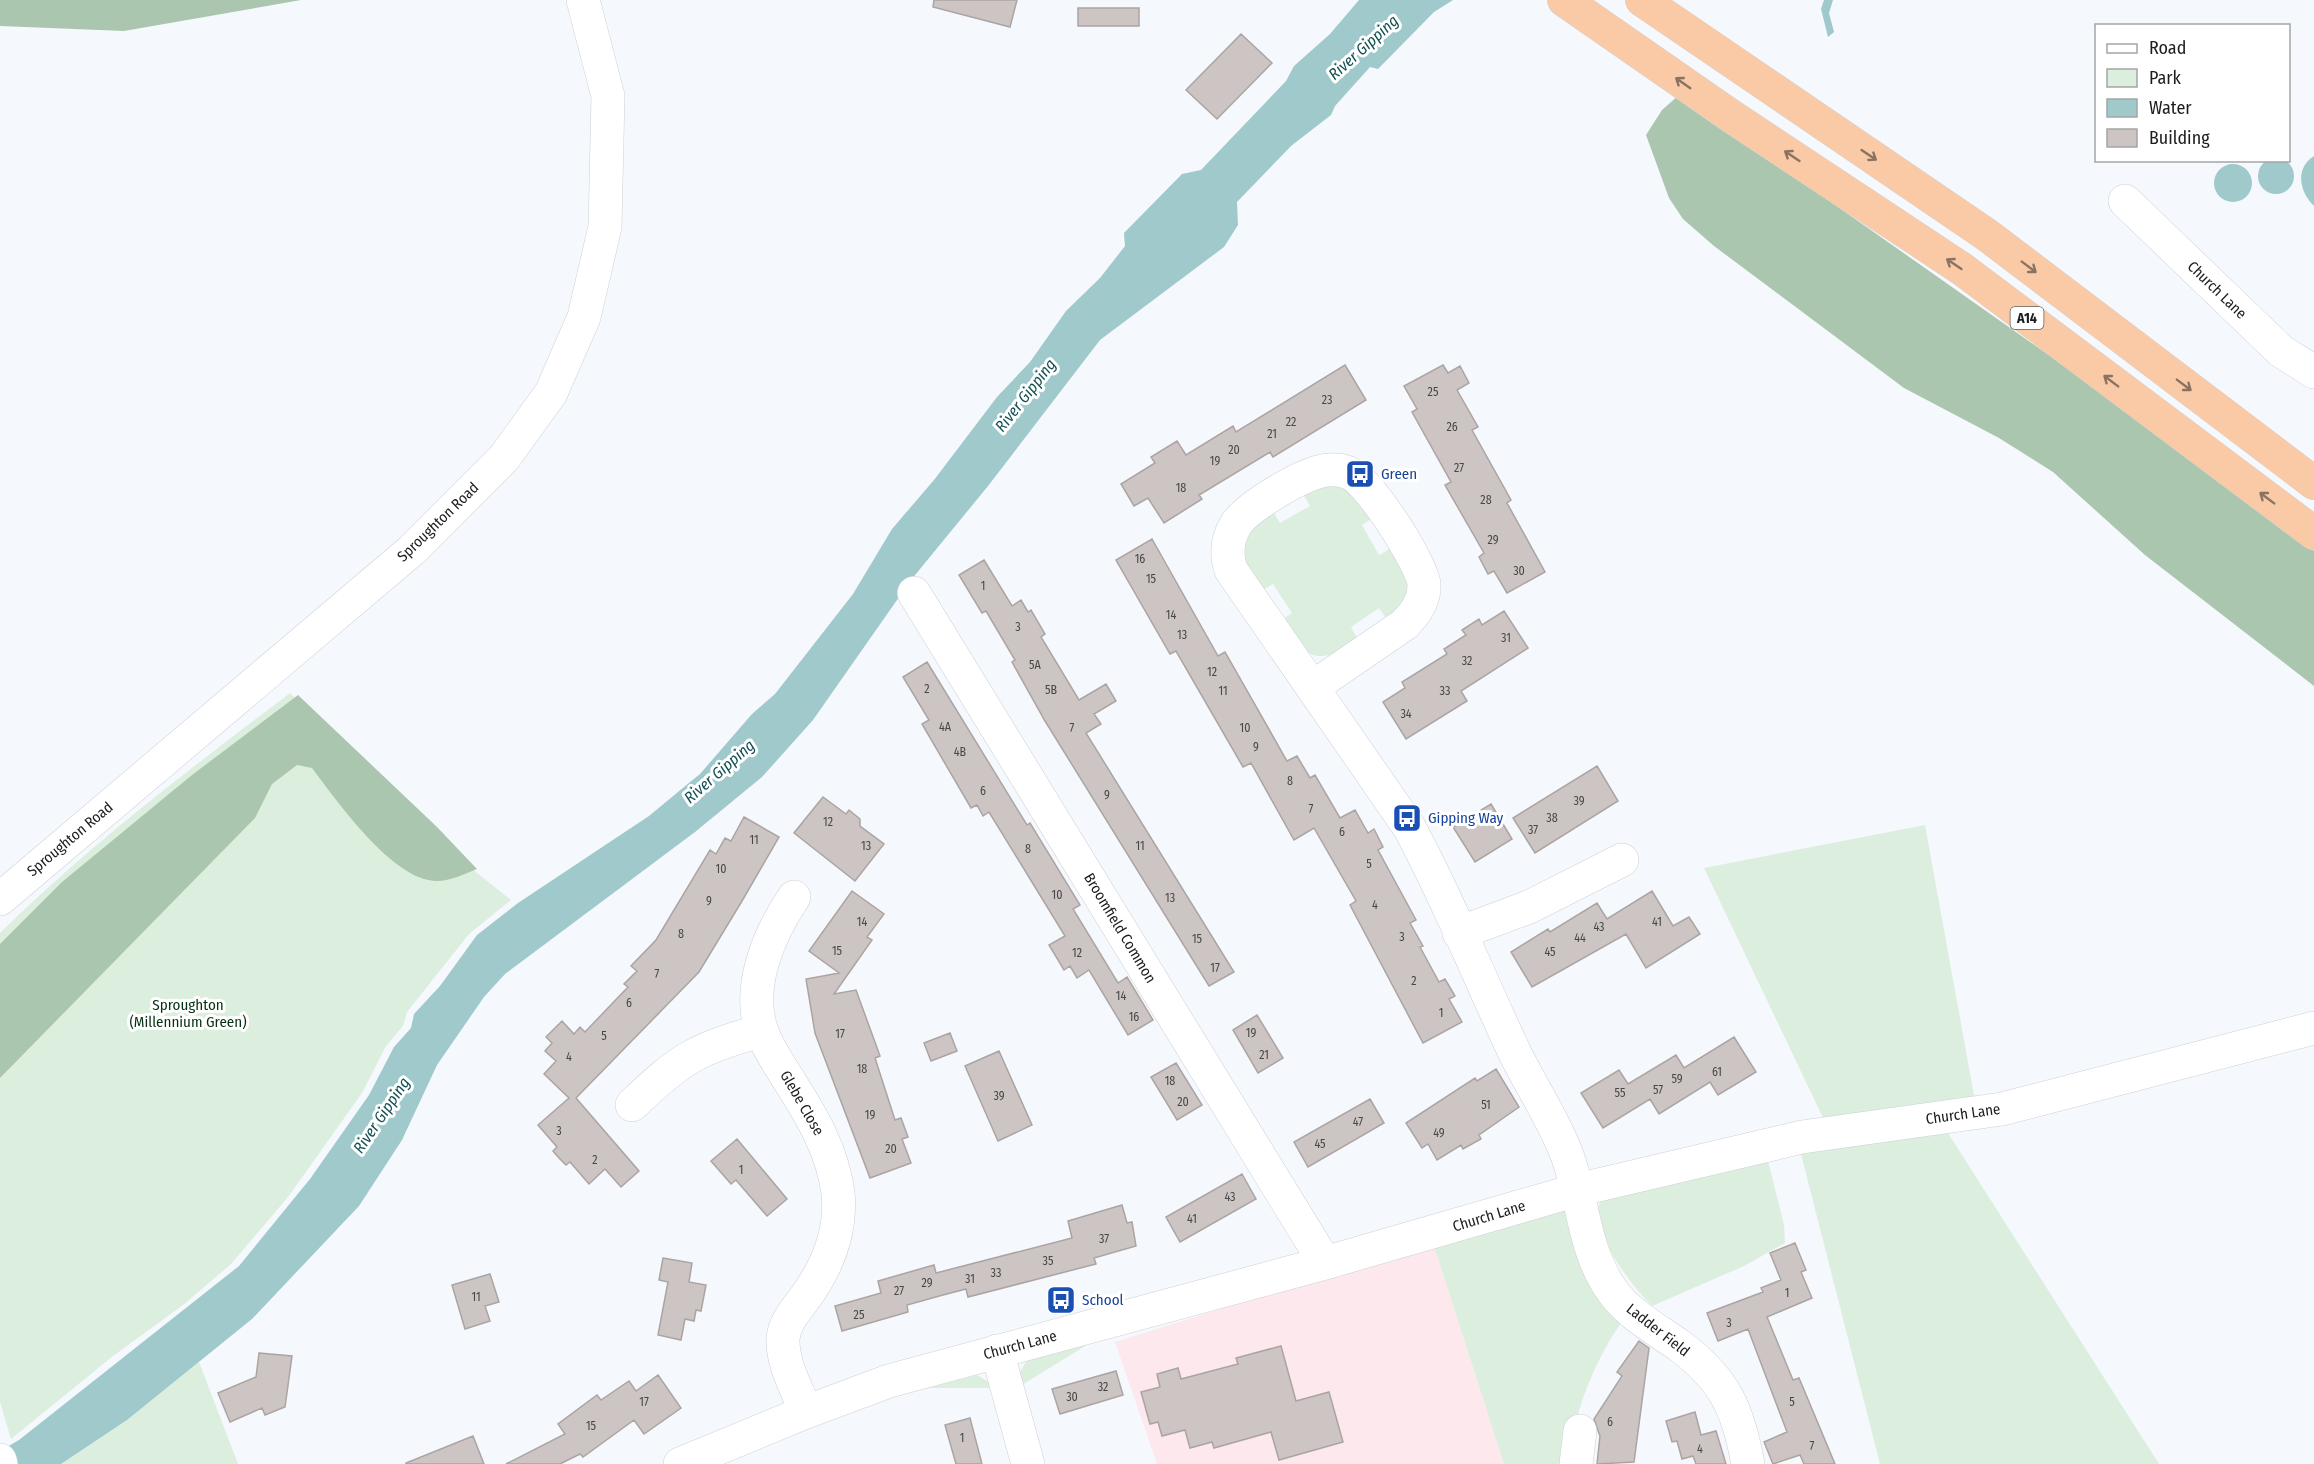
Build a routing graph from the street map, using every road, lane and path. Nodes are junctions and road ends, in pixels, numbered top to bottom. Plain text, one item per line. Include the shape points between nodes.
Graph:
1 (583, 0) edge
2 (1564, 0) edge
3 (1642, 0) edge
4 (2125, 201) dead end
5 (2314, 372) edge
6 (2314, 483) edge
7 (2314, 532) edge
8 (914, 593) dead end
9 (1313, 687) junction
10 (1622, 860) dead end
11 (794, 897) dead end
12 (0, 899) edge
13 (1459, 933) junction
14 (2314, 1028) edge
15 (761, 1031) junction
16 (632, 1105) dead end
17 (1577, 1190) junction
18 (1324, 1263) junction
19 (997, 1351) junction
20 (806, 1412) junction
21 (1580, 1431) dead end
22 (680, 1464) edge
23 (1028, 1464) edge
24 (1576, 1464) edge
25 (1748, 1464) edge

1 - 12 street, Sproughton Road via 608,96 605,226 585,317 551,393 504,458 412,550
7 -> 2 highway, A14 via 1962,269
3 -> 6 highway via 1988,235
4 - 5 street, Church Lane via 2281,351
8 - 18 street, Broomfield Common
9 - 9 street via 1238,581 1228,560 1228,548 1234,528 1247,512 1310,475 1339,470 1356,476 1374,494 1419,568 1423,596 1405,624
9 - 13 street via 1409,827
10 - 13 street via 1529,907
11 - 15 street, Glebe Close via 772,935 762,964 758,998
13 - 17 street via 1514,1050 1553,1121
14 - 17 street, Church Lane via 2002,1109 1802,1137
15 - 16 street via 701,1049 667,1071
15 - 20 street, Glebe Close via 819,1128 829,1152 838,1196 836,1237 829,1256 783,1337 787,1364
17 - 18 street, Church Lane
17 - 25 street, Ladder Field via 1590,1244 1604,1279 1639,1319 1688,1353 1725,1391 1738,1416
18 - 19 street, Church Lane
19 - 20 street, Church Lane via 889,1382
19 - 23 street
20 - 22 street, Church Lane
21 - 24 street

